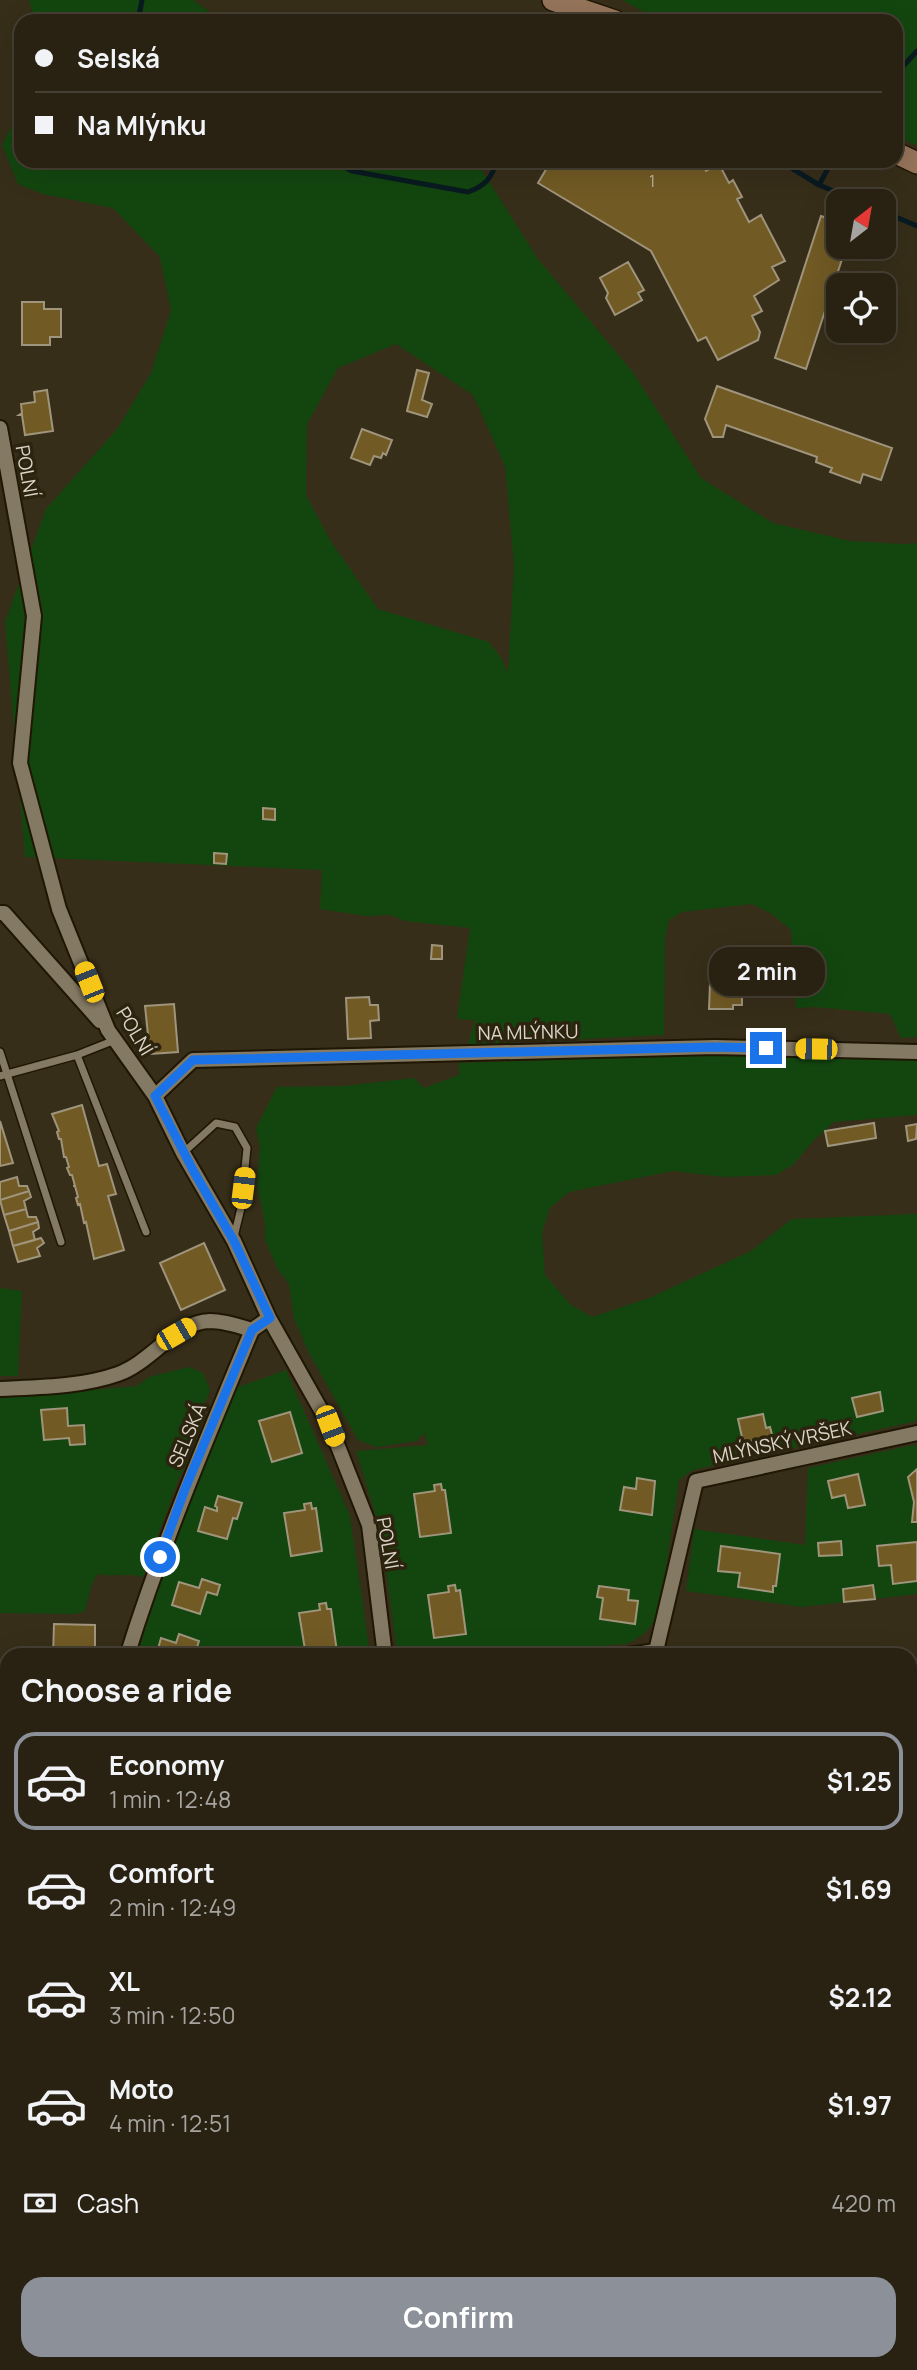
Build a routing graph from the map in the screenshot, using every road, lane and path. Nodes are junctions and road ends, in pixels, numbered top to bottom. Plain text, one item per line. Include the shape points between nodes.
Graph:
1 (553, 0) edge
2 (594, 14) edge
3 (0, 428) edge
4 (0, 914) edge
5 (112, 1035) junction
6 (0, 1052) edge
7 (917, 1052) edge
8 (77, 1055) junction
9 (3, 1075) edge
10 (155, 1096) junction
11 (183, 1153) junction
12 (146, 1232) dead end
13 (234, 1241) junction
14 (61, 1242) dead end
15 (270, 1318) junction
16 (252, 1330) junction
17 (0, 1388) edge
18 (917, 1433) edge
19 (129, 1648) edge
20 (384, 1648) edge
21 (657, 1648) edge

1 - 2 street
3 - 5 street, POLNÍ via 34,616 20,763 59,909
4 - 5 street via 4,913
5 - 8 lane
5 - 10 street, POLNÍ
6 - 9 lane
7 - 10 street, NA MLÝNKU via 715,1047 193,1060
8 - 9 lane
8 - 12 lane
9 - 14 lane
10 - 11 street, POLNÍ
11 - 13 street, POLNÍ
11 - 13 lane via 216,1123 235,1128 247,1148
13 - 15 street, POLNÍ
15 - 16 street
15 - 20 street, POLNÍ via 330,1426 369,1525
16 - 17 street via 210,1321 192,1324 121,1373 98,1380
16 - 19 street, SELSKÁ via 185,1489
18 - 21 street, MLÝNSKÝ VRŠEK via 696,1481

